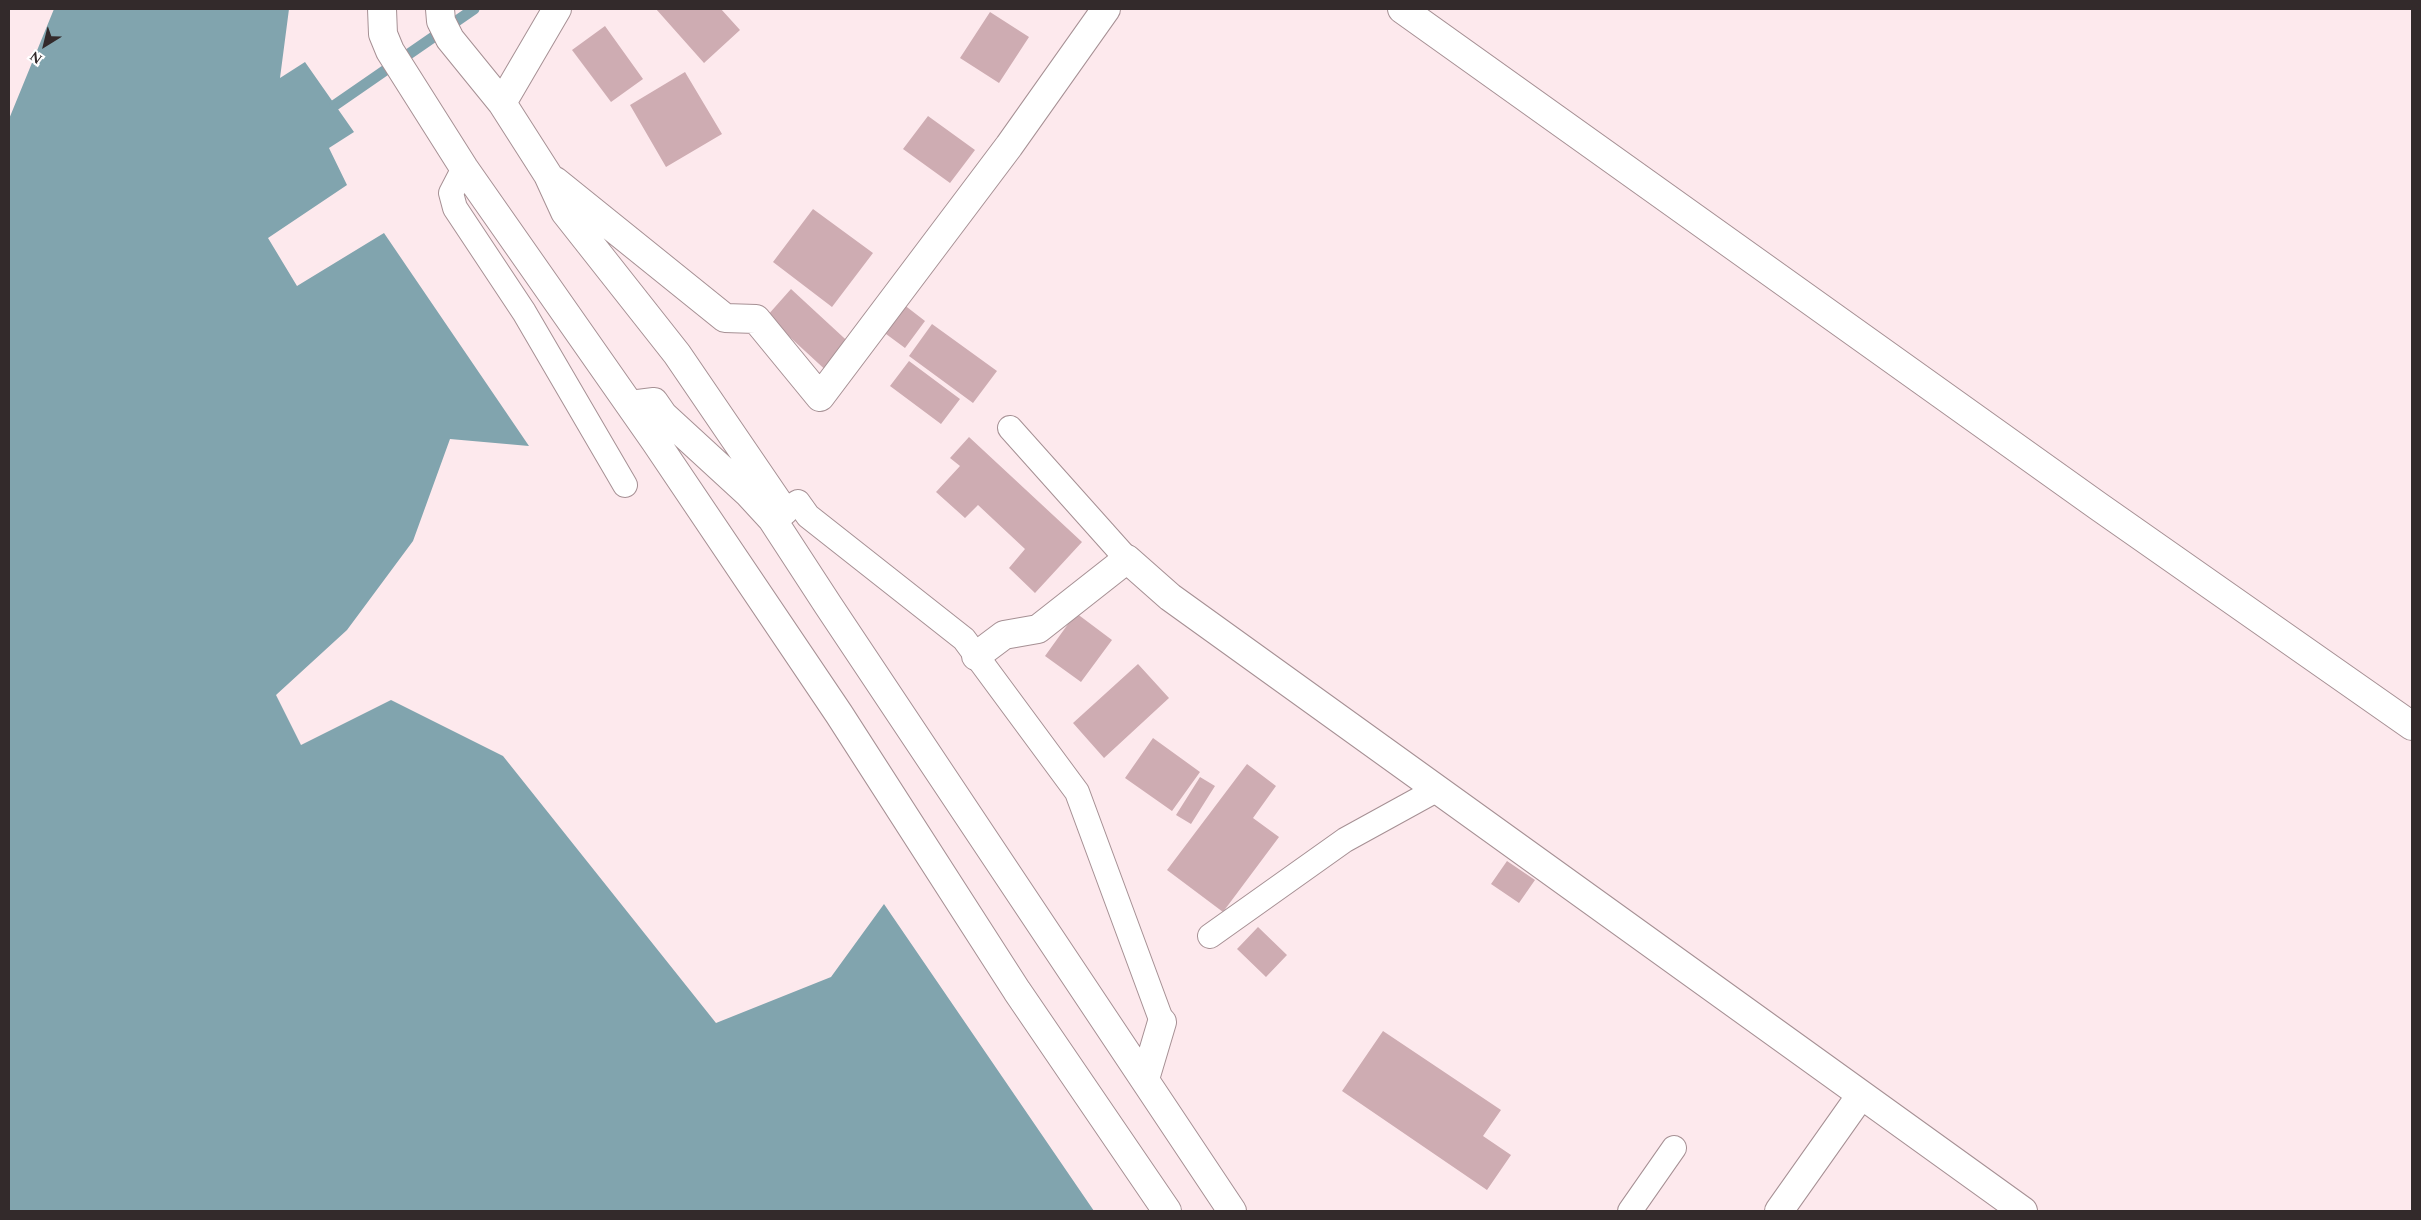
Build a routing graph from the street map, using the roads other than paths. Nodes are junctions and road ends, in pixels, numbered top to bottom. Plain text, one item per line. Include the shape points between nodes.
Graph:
1 (382, 9) edge
2 (440, 9) edge
3 (557, 9) edge
4 (1106, 9) edge
5 (1402, 9) edge
6 (502, 103) junction
7 (464, 168) junction
8 (548, 175) junction
9 (630, 405) junction
10 (1010, 428) dead end
11 (625, 485) dead end
12 (778, 515) junction
13 (1126, 560) junction
14 (976, 656) junction
15 (2412, 726) edge
16 (1436, 790) junction
17 (1210, 936) dead end
18 (1162, 1022) joint
19 (1146, 1079) junction
20 (1861, 1095) junction
21 (1674, 1148) dead end
22 (1167, 1211) edge
23 (1232, 1211) edge
24 (1630, 1211) edge
25 (1779, 1211) edge
26 (2022, 1211) edge

1 - 7 street via 383,34 390,51
2 - 6 street via 441,20 450,38
3 - 6 street
4 - 8 street via 1009,146 820,397 756,319 725,318
5 - 15 street
6 - 8 street
7 - 9 street
7 - 11 lane via 451,193 455,208 524,312
8 - 12 street via 565,212 677,354
9 - 12 street via 654,402 663,415 749,494
9 - 22 street via 833,706 1017,991
10 - 13 lane
12 - 14 lane via 798,502 808,516 964,639
12 - 19 street via 828,605
13 - 14 street via 1038,629 1004,635
13 - 16 street via 1170,597
14 - 18 lane via 1077,792
16 - 17 lane via 1345,840
16 - 20 street
18 - 19 street
19 - 23 street
20 - 25 street
20 - 26 street
21 - 24 lane

